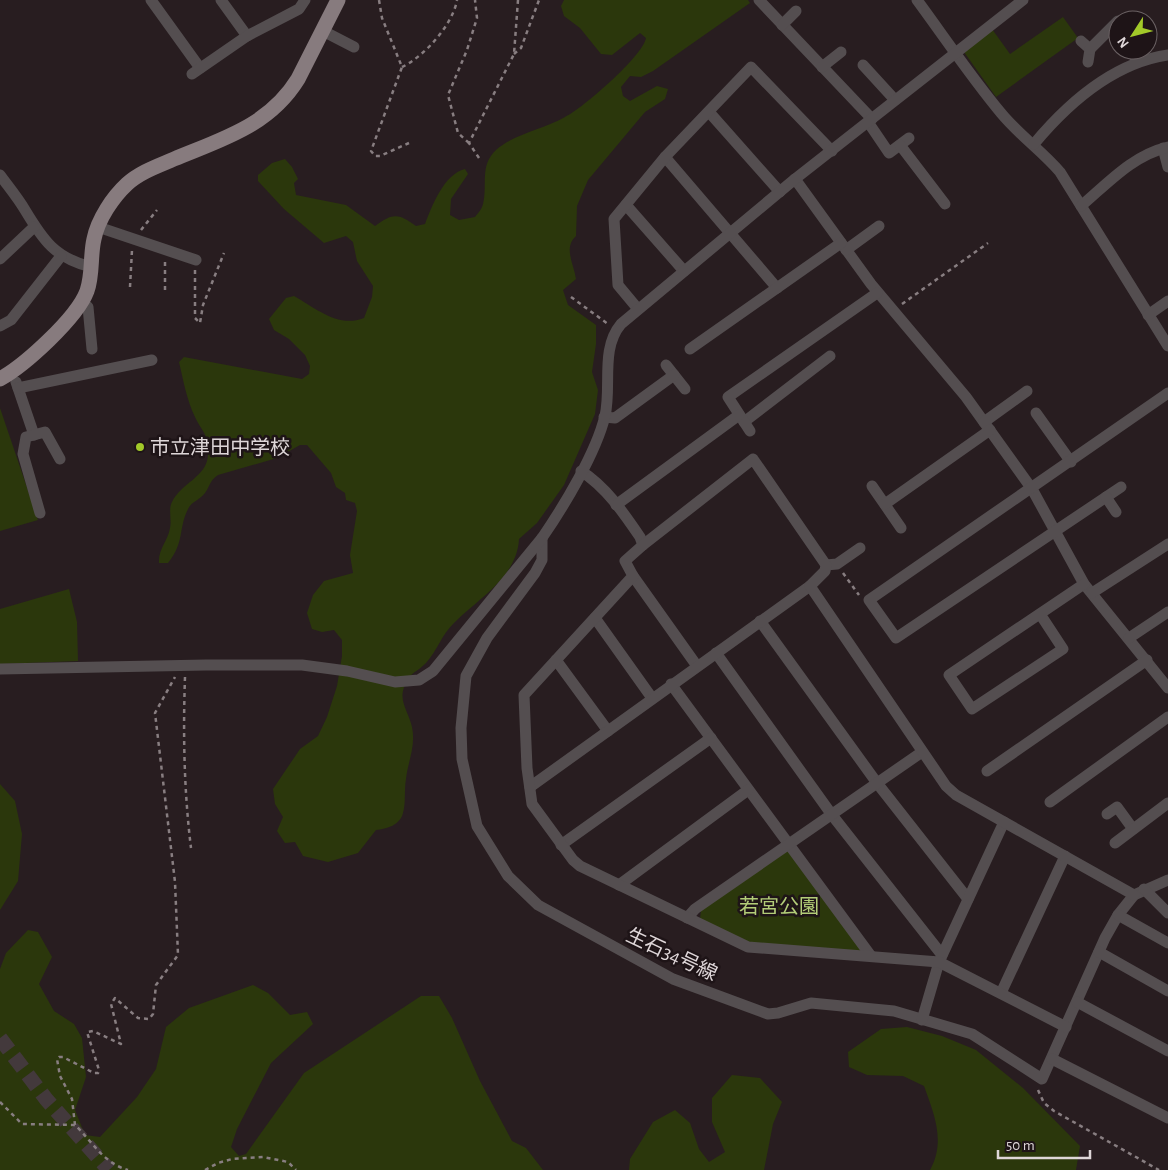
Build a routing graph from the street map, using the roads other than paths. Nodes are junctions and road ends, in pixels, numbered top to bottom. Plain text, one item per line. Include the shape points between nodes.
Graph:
1 (151, 0) edge
2 (222, 0) edge
3 (305, 0) edge
4 (337, 0) edge
5 (759, 0) edge
6 (917, 0) edge
7 (1023, 0) edge
8 (796, 11) dead end
9 (782, 24) junction
10 (323, 31) junction
11 (1108, 31) edge
12 (247, 36) junction
13 (354, 47) dead end
14 (841, 52) dead end
15 (955, 52) junction
16 (1168, 55) edge
17 (1088, 62) dead end
18 (1138, 62) joint
19 (863, 65) dead end
20 (822, 67) junction
21 (894, 100) junction
22 (709, 112) junction
23 (870, 120) junction
24 (1034, 144) junction
25 (1165, 147) edge
26 (832, 151) junction
27 (665, 157) junction
28 (1168, 167) edge
29 (0, 175) edge
30 (795, 179) junction
31 (949, 189) dead end
32 (780, 192) junction
33 (626, 205) junction
34 (1081, 206) junction
35 (98, 226) junction
36 (879, 226) dead end
37 (34, 228) junction
38 (731, 232) junction
39 (843, 247) junction
40 (61, 256) junction
41 (0, 259) edge
42 (196, 260) road end
43 (91, 267) junction
44 (684, 271) junction
45 (777, 288) junction
46 (877, 293) junction
47 (82, 302) junction
48 (1168, 302) edge
49 (638, 309) junction
50 (1148, 315) junction
51 (0, 326) edge
52 (1168, 346) edge
53 (92, 349) dead end
54 (690, 349) dead end
55 (830, 356) dead end
56 (152, 360) dead end
57 (666, 365) dead end
58 (6, 375) edge
59 (674, 375) junction
60 (18, 388) junction
61 (685, 389) dead end
62 (1027, 391) dead end
63 (1168, 393) edge
64 (1036, 413) dead end
65 (604, 417) junction
66 (744, 422) junction
67 (987, 426) junction
68 (34, 435) junction
69 (60, 458) dead end
70 (1071, 462) junction
71 (581, 471) junction
72 (872, 486) dead end
73 (1120, 487) dead end
74 (1032, 489) junction
75 (1106, 497) junction
76 (885, 504) junction
77 (616, 505) junction
78 (1116, 512) dead end
79 (40, 513) dead end
80 (901, 528) dead end
81 (1055, 532) junction
82 (542, 538) junction
83 (643, 544) junction
84 (1168, 544) edge
85 (860, 548) dead end
86 (832, 565) junction
87 (633, 576) junction
88 (810, 586) junction
89 (1088, 589) junction
90 (1168, 612) edge
91 (1040, 614) junction
92 (595, 618) junction
93 (760, 621) junction
94 (1129, 638) junction
95 (716, 653) junction
96 (556, 660) junction
97 (1147, 660) junction
98 (697, 666) junction
99 (0, 670) edge
100 (1164, 673) edge
101 (672, 684) junction
102 (1168, 688) edge
103 (652, 698) junction
104 (1168, 718) edge
105 (608, 731) junction
106 (711, 738) junction
107 (922, 752) junction
108 (986, 771) dead end
109 (877, 783) junction
110 (530, 787) junction
111 (748, 790) junction
112 (1050, 802) dead end
113 (1168, 803) edge
114 (1107, 814) dead end
115 (832, 815) junction
116 (1004, 822) junction
117 (1133, 829) junction
118 (1114, 843) dead end
119 (561, 845) junction
120 (788, 845) junction
121 (1065, 856) junction
122 (1168, 880) edge
123 (618, 885) junction
124 (1144, 889) junction
125 (1134, 895) junction
126 (968, 899) junction
127 (1168, 913) edge
128 (1118, 915) junction
129 (687, 918) junction
130 (1168, 943) edge
131 (1099, 952) junction
132 (871, 956) junction
133 (941, 959) junction
134 (1168, 991) edge
135 (1001, 993) junction
136 (1077, 1002) junction
137 (922, 1020) junction
138 (1066, 1027) junction
139 (1168, 1051) edge
140 (1052, 1059) junction
141 (1167, 1116) edge

1 - 12 street via 196,71
2 - 12 street
3 - 12 street via 299,9
4 - 10 main road
5 - 9 street
6 - 15 street
7 - 15 street
8 - 9 street
9 - 20 street
10 - 13 street
10 - 35 main road via 291,90 265,117 237,133 137,176 116,197
11 - 17 street via 1086,45
14 - 20 street
15 - 21 street
15 - 24 street via 1001,114
16 - 18 street
18 - 24 street via 1095,84
19 - 21 street
20 - 23 street
21 - 23 street
22 - 26 street via 752,67
22 - 27 street
22 - 32 street
23 - 26 street
23 - 31 street via 889,154 904,142 942,200
24 - 34 street via 1060,172
25 - 28 street
25 - 34 street via 1131,164
26 - 30 street
27 - 33 street
27 - 38 street
29 - 37 street via 25,209
30 - 32 street
30 - 39 street
32 - 38 street
33 - 44 street
33 - 49 street via 614,219 618,285
34 - 50 street
35 - 42 street
35 - 43 main road
36 - 39 street
37 - 40 street
37 - 41 street
38 - 44 street
38 - 45 street
39 - 45 street
39 - 46 street
40 - 43 street
40 - 51 street via 11,320
43 - 47 main road
44 - 49 street
45 - 54 street
46 - 66 street via 728,396
46 - 67 street
47 - 53 street via 88,307
47 - 58 main road via 33,357
48 - 50 street
49 - 65 street via 614,332
50 - 52 street
55 - 66 street
56 - 60 street
57 - 59 street
58 - 60 street
59 - 61 street
59 - 65 street via 615,418
60 - 68 street
62 - 67 street
63 - 70 street
64 - 70 street
65 - 71 street
66 - 77 street
67 - 74 street
67 - 76 street
68 - 69 street via 45,432
68 - 79 street via 26,437 23,454
70 - 74 street
71 - 77 street via 596,481
71 - 82 street
72 - 76 street
73 - 75 street
74 - 81 street
74 - 81 street via 869,600 896,638
75 - 78 street
75 - 81 street
76 - 80 street
77 - 83 street
81 - 89 street
82 - 99 street via 439,666 419,680 395,682 302,665
82 - 137 street, 生石34号線 via 542,560 487,638 466,676 462,759 477,826 508,876 538,905 615,948 673,979 761,1012 778,1014 811,1003 894,1011
83 - 86 street via 753,459
83 - 87 street via 625,561
84 - 89 street
85 - 86 street
86 - 88 street
87 - 92 street
87 - 98 street
88 - 93 street
88 - 107 street
89 - 91 street
89 - 94 street
90 - 94 street
91 - 91 street via 949,675 972,709 1063,649
92 - 96 street
92 - 103 street
93 - 95 street
93 - 109 street
94 - 97 street
95 - 98 street
95 - 115 street
96 - 105 street
96 - 110 street via 524,695
97 - 100 street
97 - 108 street
98 - 101 street
100 - 102 street
101 - 103 street
101 - 106 street
103 - 105 street
104 - 112 street
105 - 110 street
106 - 111 street
106 - 119 street
107 - 109 street
107 - 116 street via 956,795
109 - 115 street
109 - 126 street
110 - 119 street via 537,814
111 - 120 street
111 - 123 street
113 - 117 street
114 - 117 street via 1117,807
115 - 120 street
115 - 133 street
116 - 121 street
116 - 126 street
117 - 118 street
119 - 123 street via 580,866
120 - 129 street via 695,909
120 - 132 street
121 - 125 street
121 - 135 street
122 - 124 street
123 - 129 street
124 - 125 street
124 - 127 street
125 - 128 street
126 - 133 street
128 - 130 street
128 - 131 street
129 - 132 street via 748,947
131 - 134 street
131 - 136 street
132 - 133 street
133 - 135 street
133 - 137 street
135 - 138 street
136 - 138 street
136 - 139 street
137 - 140 street, 生石34号線 via 972,1034 1042,1079
138 - 140 street
140 - 141 street

